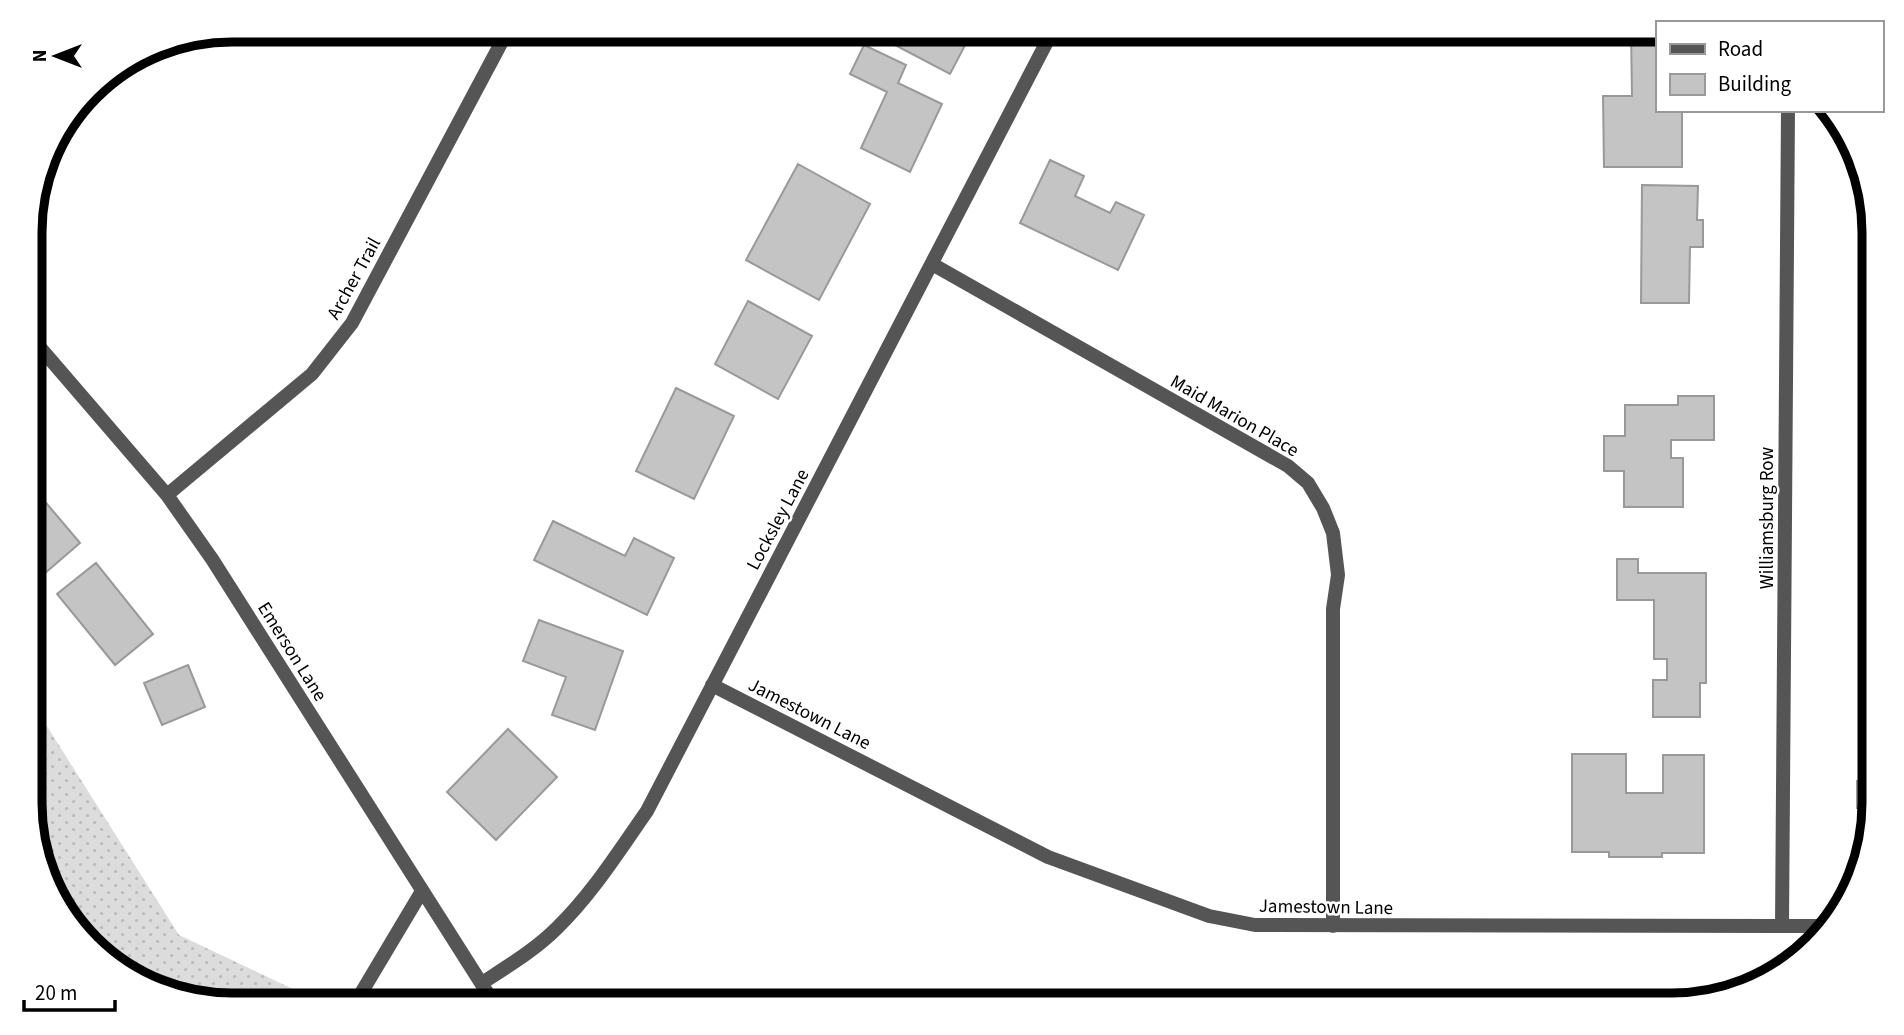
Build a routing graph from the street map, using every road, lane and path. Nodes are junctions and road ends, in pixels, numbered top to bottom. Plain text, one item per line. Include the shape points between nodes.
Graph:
1 (502, 42) edge
2 (1047, 42) edge
3 (1788, 112) edge
4 (932, 264) junction
5 (42, 349) edge
6 (167, 495) junction
7 (712, 685) junction
8 (422, 891) junction
9 (1333, 926) junction
10 (1783, 926) junction
11 (1816, 926) edge
12 (482, 983) junction
13 (361, 993) edge
14 (488, 993) edge

1 - 6 street, Archer Trail via 352,323 312,373
2 - 4 street, Locksley Lane
3 - 10 street, Williamsburg Row
4 - 7 street, Locksley Lane
4 - 9 street, Maid Marion Place via 1288,466 1308,483 1333,533 1338,575 1333,609
5 - 6 street, Emerson Lane
6 - 8 street, Emerson Lane
7 - 9 street, Jamestown Lane via 1048,857 1209,916 1255,925
7 - 12 street, Locksley Lane via 647,811 598,882 557,929
8 - 12 street, Emerson Lane
8 - 13 street
9 - 10 street, Jamestown Lane
10 - 11 street, Jamestown Lane
12 - 14 street, Emerson Lane

